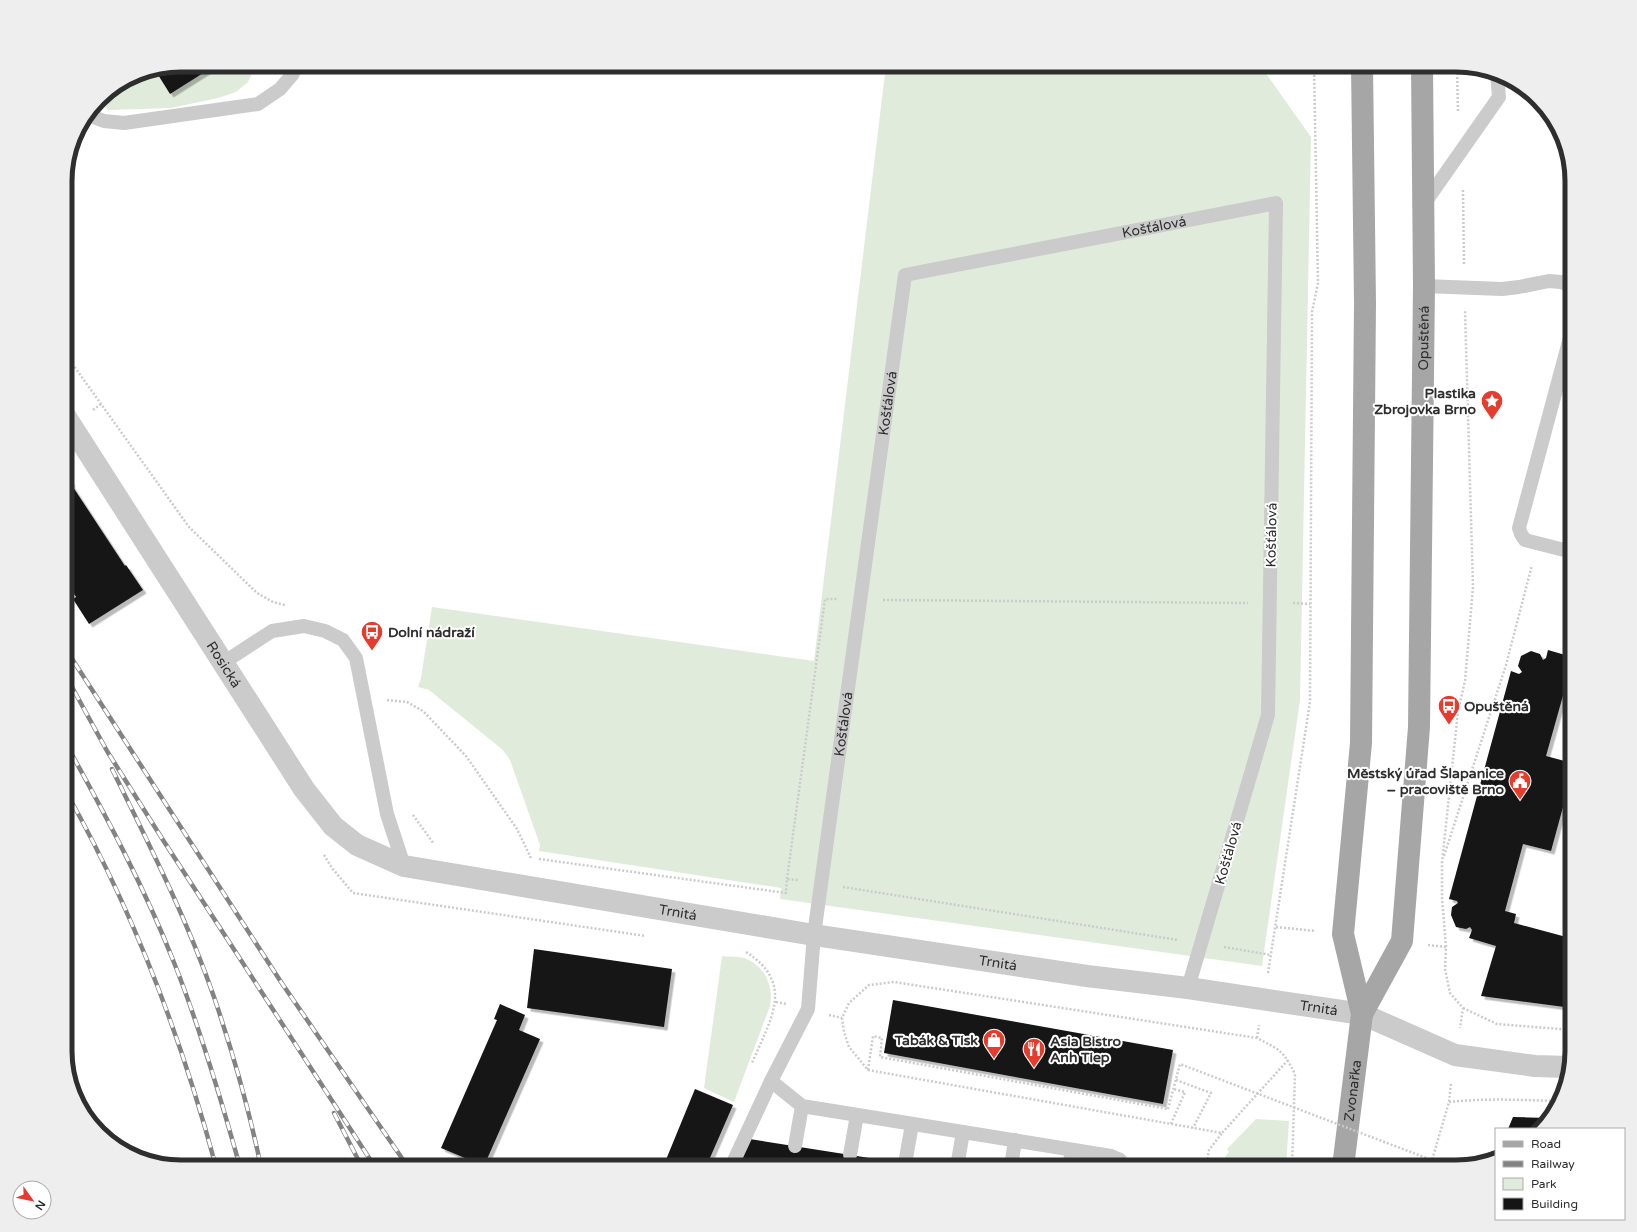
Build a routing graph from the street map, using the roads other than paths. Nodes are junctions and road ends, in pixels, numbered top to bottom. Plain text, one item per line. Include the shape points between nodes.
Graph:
1 (294, 72) edge
2 (1362, 72) edge
3 (1422, 72) edge
4 (1497, 80) edge
5 (93, 117) edge
6 (1424, 204) junction
7 (1565, 284) edge
8 (1424, 286) junction
9 (1565, 356) edge
10 (72, 427) edge
11 (1565, 550) edge
12 (223, 663) junction
13 (413, 867) junction
14 (814, 935) junction
15 (1188, 988) junction
16 (1362, 1014) junction
17 (1564, 1067) edge
18 (771, 1081) junction
19 (802, 1106) junction
20 (857, 1115) junction
21 (912, 1124) junction
22 (963, 1132) junction
23 (1015, 1140) junction
24 (795, 1146) dead end
25 (740, 1150) junction
26 (1072, 1150) junction
27 (850, 1155) dead end
28 (735, 1160) edge
29 (738, 1160) edge
30 (906, 1160) edge
31 (958, 1160) edge
32 (1012, 1160) edge
33 (1070, 1160) edge
34 (1120, 1160) edge
35 (1344, 1160) edge

1 - 5 lane via 280,89 258,104 124,123
2 - 16 main road via 1365,303 1361,743 1342,934
3 - 6 main road, Opuštěná
4 - 6 lane via 1498,97
6 - 8 main road, Opuštěná
7 - 8 lane via 1549,281 1519,287
8 - 16 main road, Opuštěná via 1419,727 1402,941
9 - 11 lane via 1519,528 1525,540
10 - 12 street, Rosická
12 - 13 street, Rosická via 304,789 333,826 357,845
12 - 13 lane via 272,631 304,626 325,631 343,640 356,658 387,814
13 - 14 street, Trnitá
14 - 15 street, Trnitá via 1080,975
14 - 15 lane, Košťálová via 905,275 1276,203 1268,715
14 - 18 lane, Košťálová via 808,1009
15 - 16 street, Trnitá
16 - 17 street, Trnitá via 1455,1054 1534,1066
16 - 35 main road, Zvonařka
18 - 19 lane
18 - 25 lane, Košťálová
19 - 20 lane
19 - 24 lane
20 - 21 lane
20 - 27 lane
21 - 22 lane
21 - 30 lane
22 - 23 lane
22 - 31 lane
23 - 26 lane
23 - 32 lane
25 - 28 lane
25 - 29 lane
26 - 33 lane
26 - 34 lane via 1111,1156

